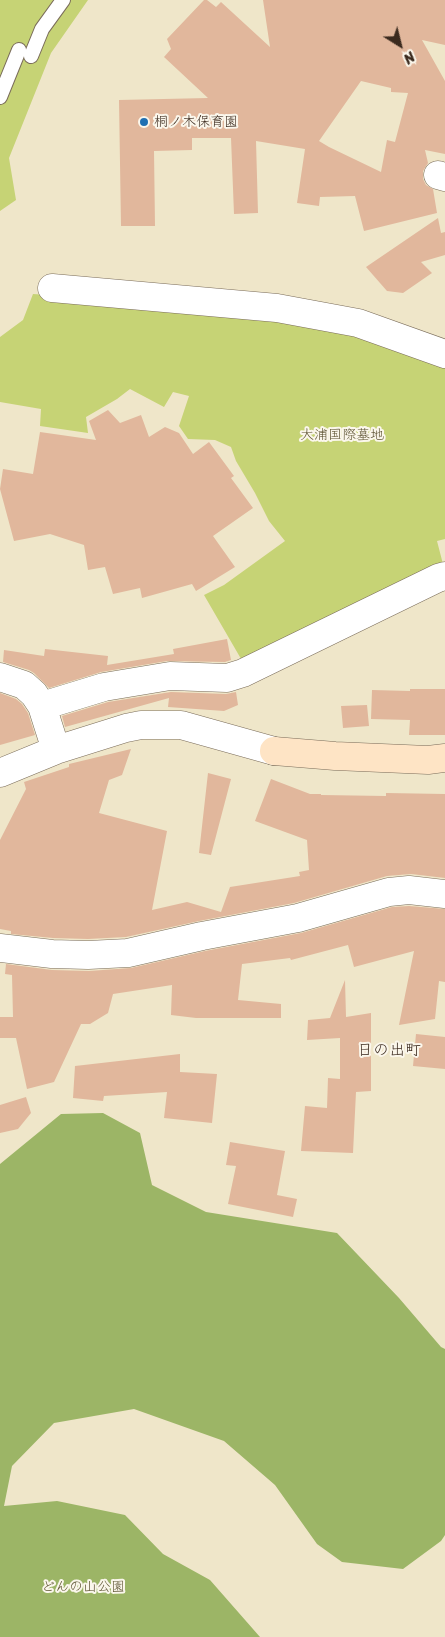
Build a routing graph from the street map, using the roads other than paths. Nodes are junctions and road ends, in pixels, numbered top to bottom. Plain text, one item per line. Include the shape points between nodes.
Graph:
1 (63, 0) edge
2 (0, 97) edge
3 (52, 288) dead end
4 (445, 354) edge
5 (445, 576) edge
6 (0, 677) edge
7 (42, 706) junction
8 (56, 750) junction
9 (445, 758) edge
10 (0, 773) edge
11 (445, 894) edge
12 (0, 948) edge

1 - 2 lane via 25,53
3 - 4 street via 278,308 358,323
5 - 7 street via 243,673 227,678 170,676 104,687
6 - 7 street via 24,686
7 - 8 street
8 - 9 street via 126,728 158,724 181,725 274,751 428,760
8 - 10 street
11 - 12 street via 409,890 389,892 298,918 128,953 52,954

